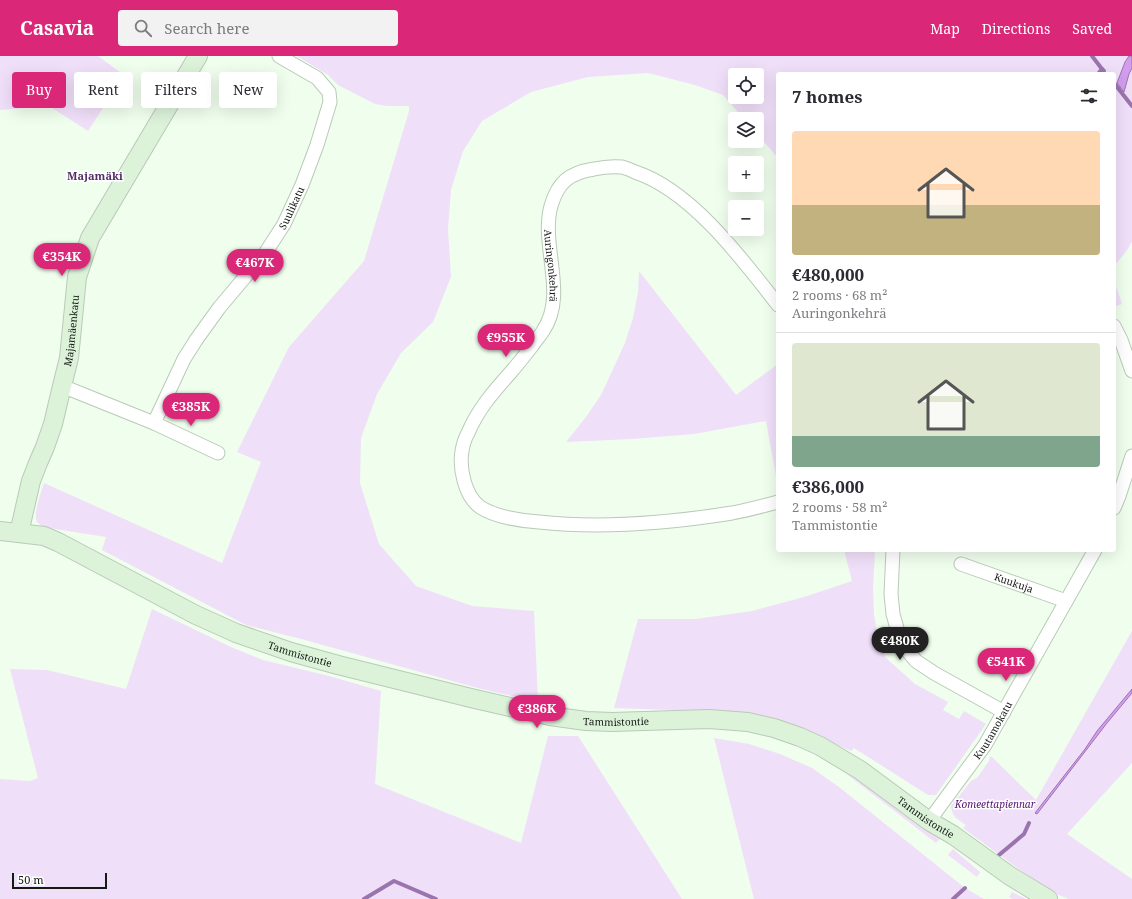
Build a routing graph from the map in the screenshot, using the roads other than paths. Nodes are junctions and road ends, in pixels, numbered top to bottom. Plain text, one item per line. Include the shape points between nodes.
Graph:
1 (198, 56) edge
2 (279, 56) edge
3 (776, 302) edge
4 (1116, 330) edge
5 (1132, 371) edge
6 (62, 386) junction
7 (154, 423) junction
8 (218, 453) dead end
9 (1132, 456) edge
10 (776, 502) edge
11 (1116, 503) edge
12 (0, 531) edge
13 (19, 533) junction
14 (893, 552) edge
15 (1094, 552) edge
16 (961, 564) dead end
17 (1066, 601) junction
18 (1004, 712) junction
19 (929, 821) junction
20 (1048, 899) edge

1 - 6 street, Majamäenkatu via 90,238 77,276 69,358
2 - 7 street, Suulikatu via 317,78 329,92 330,102 317,145 284,224 266,252 196,340
3 - 10 street, Auringonkehrä via 720,235 690,206 659,182 623,168 605,167 573,174 556,192 548,223 553,287 550,317 544,330 484,403 473,420 462,451 464,483 471,496 480,506 524,521 622,525 688,519
4 - 5 street
6 - 7 street
6 - 13 street, Majamäenkatu via 45,447 32,481
7 - 8 street
9 - 11 street
12 - 13 street, Tammistontie
13 - 19 street, Tammistontie via 44,536 58,542 196,615 236,633 338,665 550,716 612,722 709,719 748,722 774,728 820,746 860,770
14 - 18 street via 893,614 905,648 916,661 934,673
15 - 17 street, Kuutamokatu
16 - 17 street, Kuukuja
17 - 18 street, Kuutamokatu
18 - 19 street, Kuutamokatu via 978,756
19 - 20 street, Tammistontie

